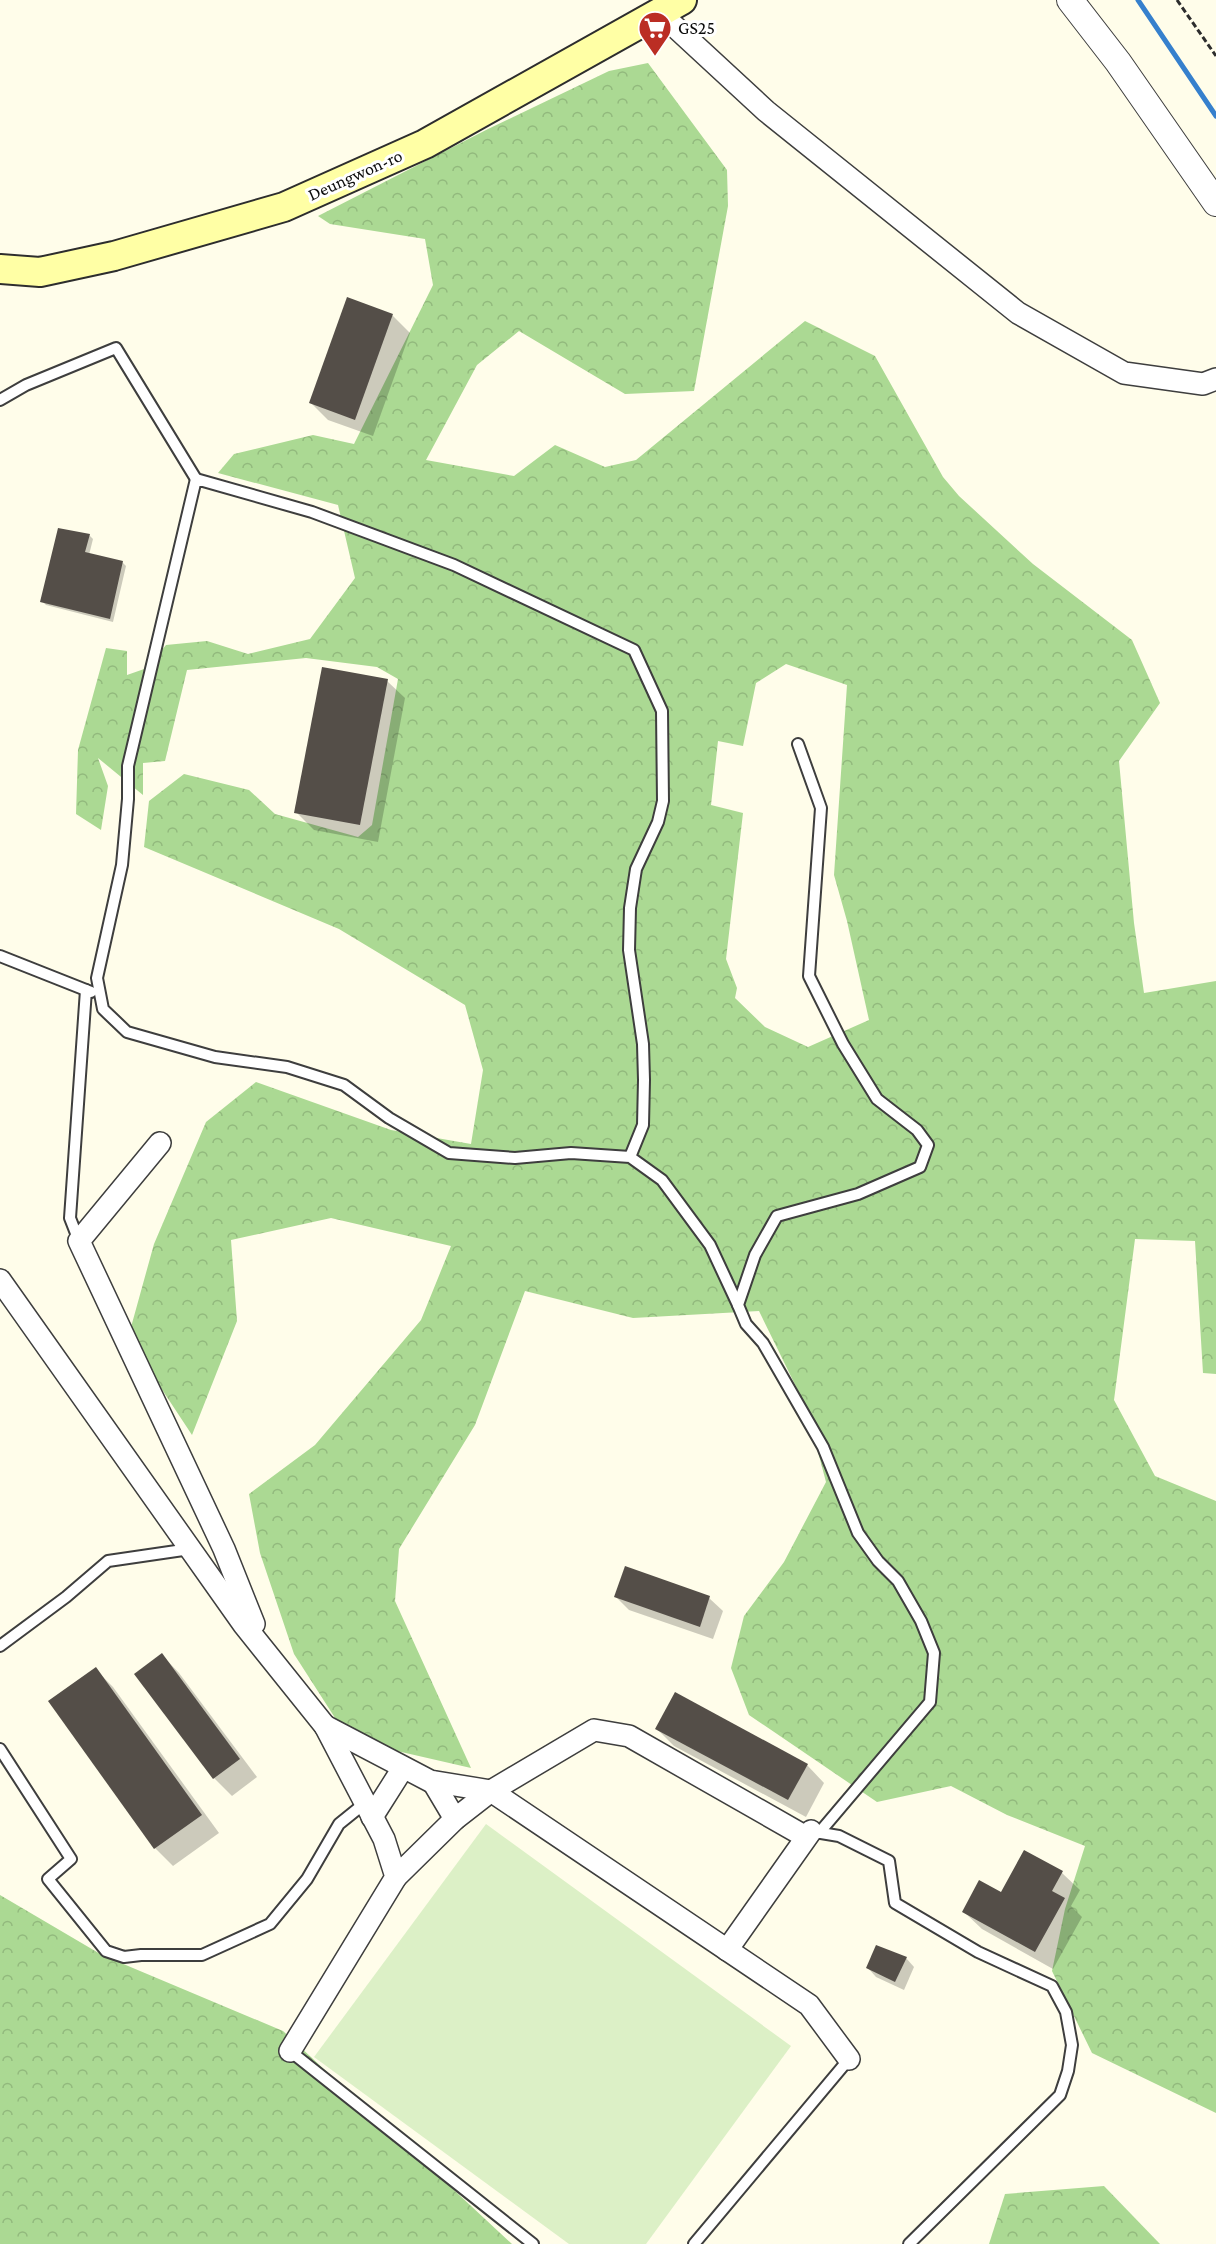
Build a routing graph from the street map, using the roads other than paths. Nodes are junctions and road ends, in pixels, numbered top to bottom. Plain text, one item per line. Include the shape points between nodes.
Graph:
1 (1070, 0) edge
2 (671, 7) edge
3 (1216, 203) edge
4 (0, 269) edge
5 (1216, 379) edge
6 (0, 400) edge
7 (196, 479) junction
8 (798, 744) dead end
9 (0, 956) edge
10 (86, 990) junction
11 (100, 995) junction
12 (160, 1143) dead end
13 (630, 1157) junction
14 (79, 1242) junction
15 (0, 1280) edge
16 (738, 1305) junction
17 (190, 1549) junction
18 (0, 1646) edge
19 (263, 1649) junction
20 (325, 1726) junction
21 (0, 1749) edge
22 (403, 1768) junction
23 (433, 1782) junction
24 (491, 1791) junction
25 (369, 1810) junction
26 (455, 1819) junction
27 (812, 1834) junction
28 (396, 1877) junction
29 (727, 1950) junction
30 (290, 2051) joint
31 (849, 2060) joint
32 (533, 2244) edge
33 (694, 2244) edge
34 (909, 2244) edge

1 - 3 street
2 - 4 main road, Deungwon-ro via 425,144 284,207 114,256 50,270
2 - 5 street via 766,111 1018,313 1124,373 1203,384
6 - 7 lane via 26,385 116,348
7 - 11 lane via 128,766 122,865 97,978
7 - 13 lane via 312,512 454,565 634,650 662,711 663,801 658,822 636,869 630,908 629,950 643,1044 644,1080 643,1125
8 - 16 lane via 821,808 809,976 843,1044 877,1099 917,1130 928,1145 920,1167 858,1194 777,1216 755,1255
9 - 10 lane
10 - 11 lane
10 - 14 lane via 70,1218
11 - 13 lane via 103,1009 127,1032 215,1057 287,1067 344,1085 449,1154
12 - 14 street
13 - 16 lane via 662,1180 710,1245
14 - 19 street via 224,1549
15 - 17 street
16 - 27 lane via 823,1447 858,1533 898,1581 934,1653 930,1702
17 - 18 lane via 108,1561
17 - 19 street
19 - 20 street
20 - 22 street
20 - 25 street
21 - 25 lane via 71,1859 48,1879 106,1951 124,1957 202,1955 270,1924 307,1879 339,1824
22 - 23 street
22 - 25 street
23 - 24 street
23 - 26 street
24 - 26 street
24 - 27 street via 594,1730 629,1736
24 - 29 street
25 - 28 street via 384,1839
26 - 28 street
27 - 29 street
27 - 34 lane via 839,1836 889,1861 895,1904 978,1952 1052,1986 1066,2013 1072,2045 1060,2094
28 - 30 street
29 - 31 street via 809,2005
30 - 32 lane
31 - 33 lane

